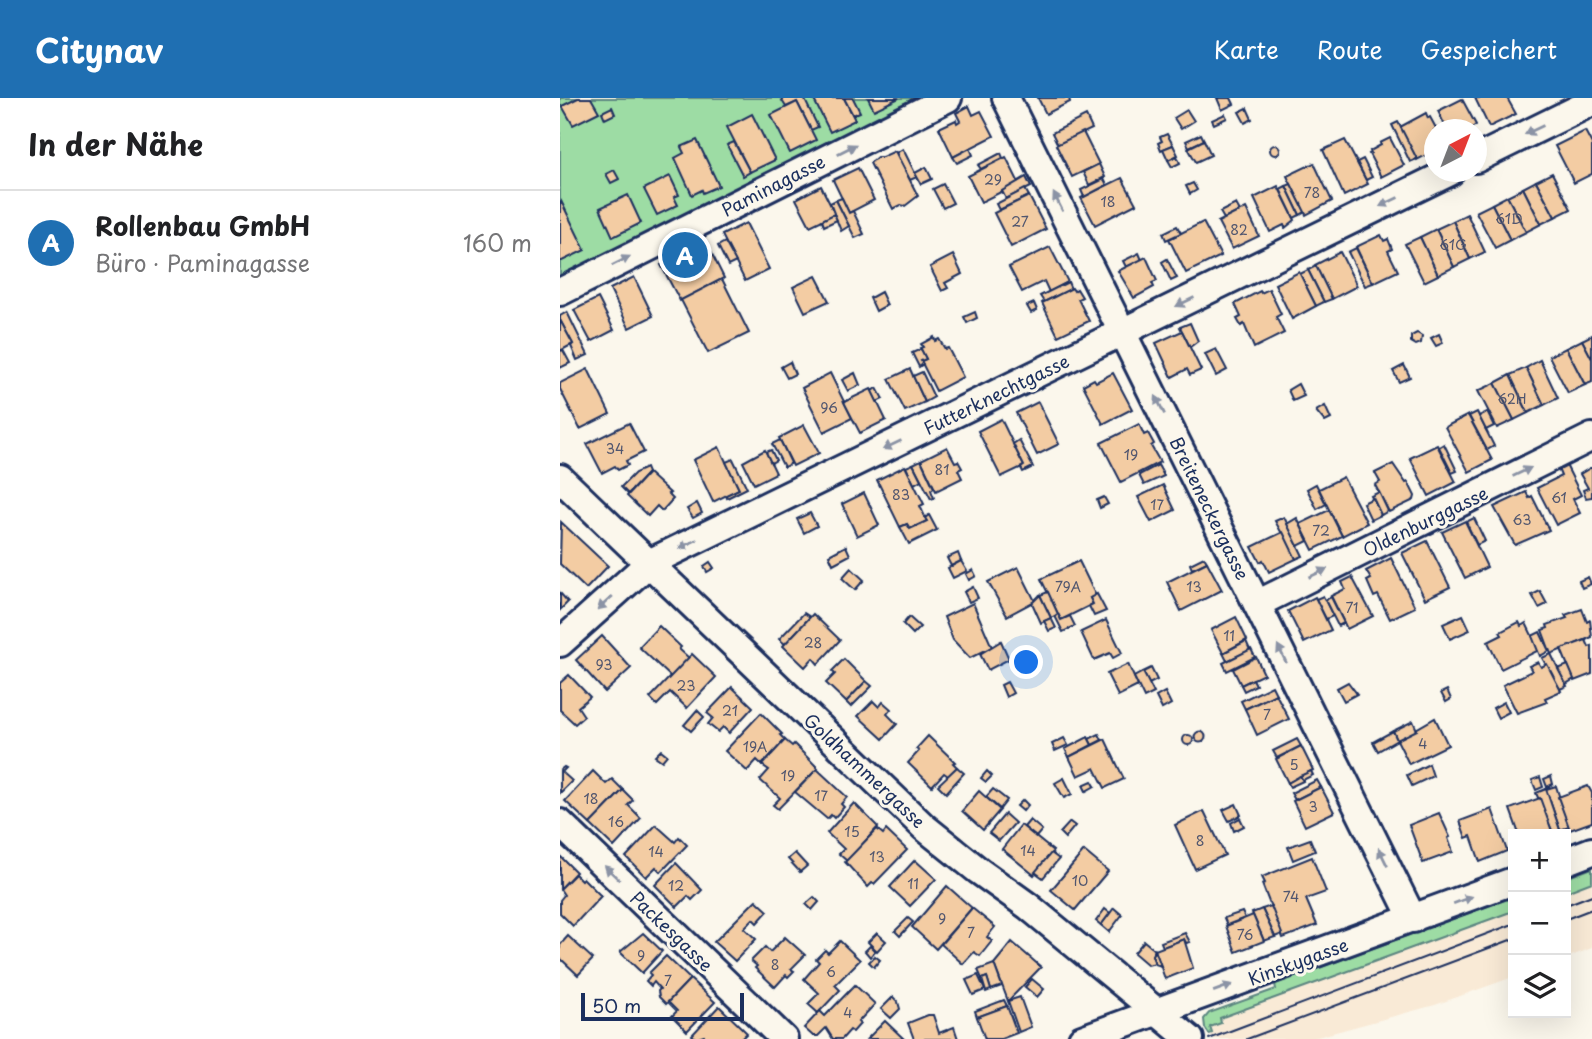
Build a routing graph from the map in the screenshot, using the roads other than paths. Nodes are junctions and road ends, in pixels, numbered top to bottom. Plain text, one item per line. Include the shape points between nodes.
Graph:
1 (948, 98) edge
2 (1006, 98) edge
3 (1592, 102) edge
4 (1487, 154) edge
5 (1429, 182) edge
6 (560, 292) edge
7 (1124, 331) junction
8 (1592, 438) edge
9 (560, 478) edge
10 (649, 563) junction
11 (1257, 604) junction
12 (560, 643) edge
13 (560, 823) edge
14 (1592, 851) edge
15 (1571, 859) edge
16 (1508, 883) edge
17 (1413, 919) junction
18 (1159, 1012) junction
19 (784, 1039) edge
20 (1082, 1039) edge
21 (1189, 1039) edge

6 -> 1 street, Paminagasse
7 -> 2 street, Breiteneckergasse
3 -> 4 street
5 -> 7 street, Futterknechtgasse
7 -> 10 street, Futterknechtgasse
11 -> 7 street, Breiteneckergasse
11 -> 8 street, Oldenburggasse
9 - 10 street, Goldhammergasse
10 -> 12 street, Futterknechtgasse
10 - 18 street, Goldhammergasse via 924,827
17 -> 11 street, Breiteneckergasse
19 -> 13 street, Packesgasse
14 - 15 street
17 -> 16 street, Kinskygasse
18 -> 17 street, Kinskygasse
18 - 20 street, Kinskygasse
18 - 21 street, Goldhammergasse

